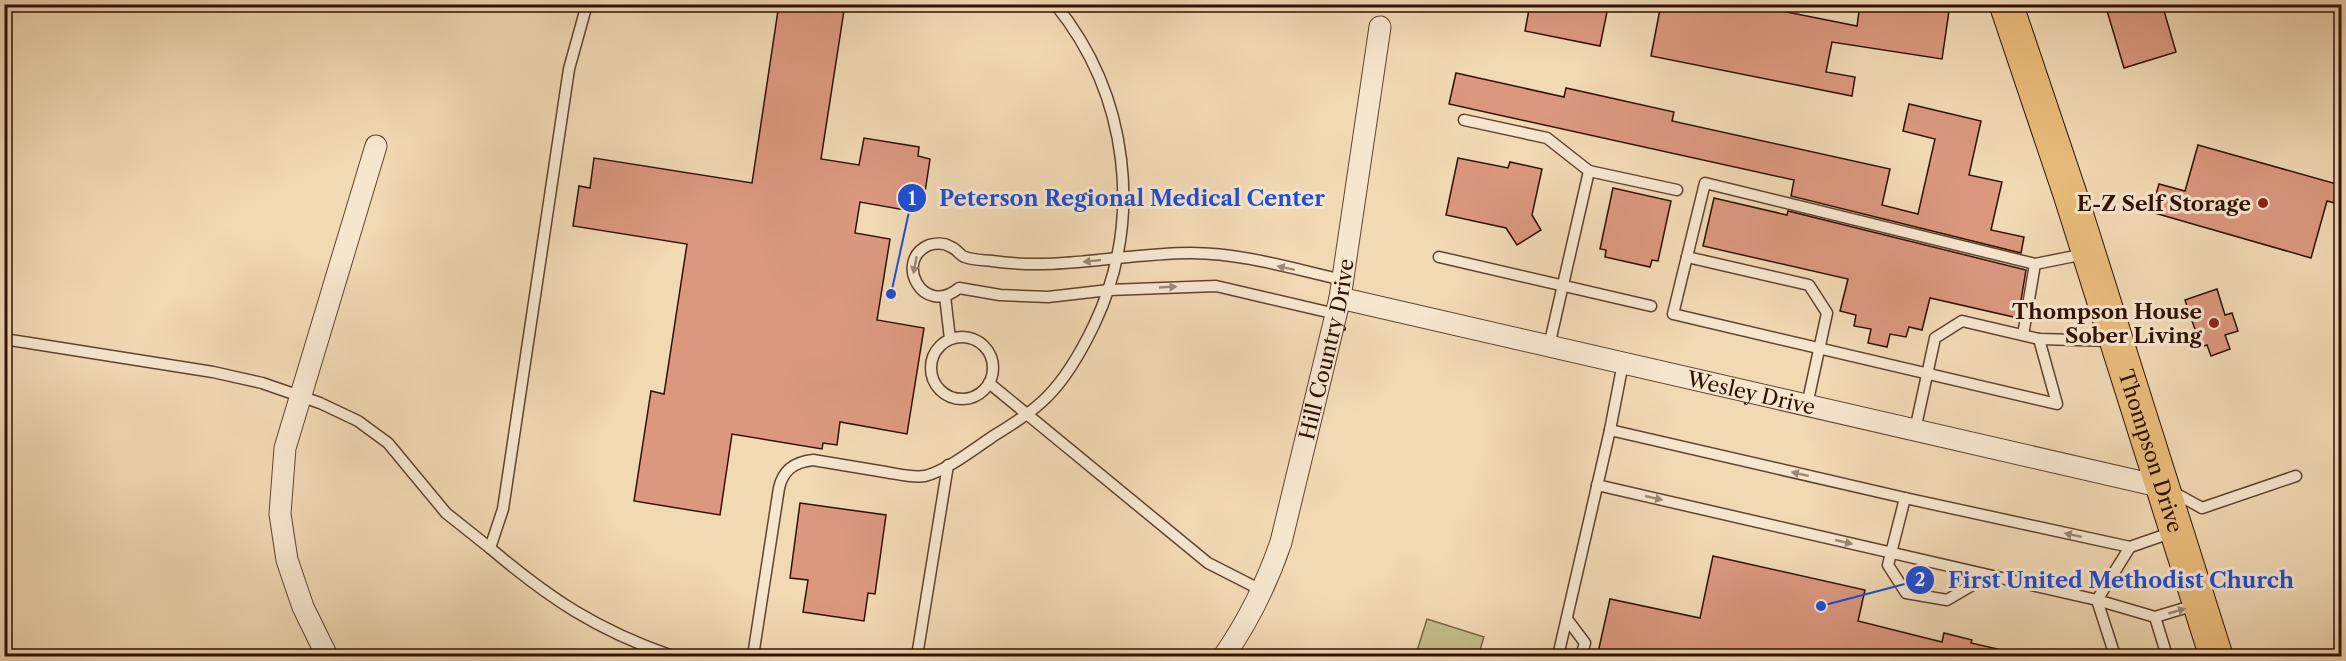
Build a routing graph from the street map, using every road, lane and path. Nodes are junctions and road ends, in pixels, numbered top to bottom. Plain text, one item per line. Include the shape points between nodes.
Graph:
1 (587, 4) edge
2 (1055, 4) edge
3 (2006, 4) edge
4 (1380, 27) dead end
5 (1464, 120) dead end
6 (376, 146) dead end
7 (1589, 171) junction
8 (1677, 190) dead end
9 (2088, 253) junction
10 (1439, 257) dead end
11 (1687, 257) junction
12 (1119, 258) junction
13 (2036, 264) junction
14 (1562, 286) junction
15 (1109, 290) junction
16 (945, 296) junction
17 (1340, 297) junction
18 (1651, 306) dead end
19 (2023, 335) junction
20 (4, 339) edge
21 (950, 339) junction
22 (2040, 339) junction
23 (2116, 341) junction
24 (1549, 346) junction
25 (1819, 348) junction
26 (1623, 363) junction
27 (1927, 374) junction
28 (989, 383) junction
29 (301, 395) junction
30 (1807, 405) junction
31 (1027, 414) junction
32 (1610, 430) junction
33 (1915, 430) junction
34 (948, 465) junction
35 (2296, 476) dead end
36 (1598, 485) junction
37 (2163, 487) junction
38 (1905, 498) junction
39 (2176, 531) junction
40 (2130, 547) junction
41 (490, 548) junction
42 (1891, 553) junction
43 (1988, 576) junction
44 (1263, 591) junction
45 (2097, 600) junction
46 (2199, 604) junction
47 (2155, 617) junction
48 (1567, 619) junction
49 (2112, 655) edge
50 (327, 657) edge
51 (672, 657) edge
52 (753, 657) edge
53 (918, 657) edge
54 (1224, 657) edge
55 (1558, 657) edge
56 (1581, 657) edge
57 (2167, 657) edge
58 (2216, 657) edge

1 - 41 lane via 569,69 503,509
2 - 12 lane via 1088,54 1118,133 1124,183
3 - 9 main road, Thompson Drive
4 - 17 street, Hill Country Drive
5 - 7 lane via 1547,138
6 - 29 street
7 - 8 lane
7 - 14 lane
9 - 13 lane
9 - 23 main road, Thompson Drive
10 - 14 lane
11 - 13 lane via 1705,183
11 - 25 lane via 1809,285 1827,313
11 - 25 lane via 1673,314
12 - 15 lane
12 -> 16 lane via 1017,264 963,257 949,245 931,245 916,256 913,274 921,290
17 -> 12 lane via 1213,254
13 - 19 lane
14 - 18 lane
14 - 24 lane
15 - 16 lane via 1026,297 959,288
15 -> 17 lane via 1216,286
15 - 31 lane via 1078,355 1047,396
16 - 21 lane
17 - 24 street, Wesley Drive
17 - 44 street, Hill Country Drive via 1281,542
19 - 22 lane
19 - 27 lane via 1962,321 1935,338
20 - 29 lane via 213,372
21 - 28 lane via 960,336 981,343 988,351 993,369
21 - 28 lane via 934,354 931,364 936,385 951,397 961,399 979,394
22 - 23 lane
22 - 27 lane via 2057,404
23 - 37 main road, Thompson Drive
24 - 26 street, Wesley Drive
25 - 27 lane
25 - 30 lane
26 - 30 street, Wesley Drive
26 - 32 lane
27 - 33 lane
28 - 31 lane
29 - 41 lane via 357,421 388,443 446,513
29 - 50 street via 285,448 280,514 287,560 303,607
30 - 33 street, Wesley Drive
31 - 34 lane
31 - 44 lane via 1208,563
32 - 36 lane
38 -> 32 lane
33 - 37 street, Wesley Drive
34 - 52 lane via 916,477 813,460 799,462 785,472 779,488
34 - 53 lane
35 - 37 lane via 2202,508
36 -> 42 lane
36 - 48 lane
37 - 39 main road, Thompson Drive
40 -> 38 lane
38 - 42 lane
39 - 40 lane
39 - 46 main road, Thompson Drive
40 - 45 lane
41 - 51 lane via 534,585 579,615
42 - 43 lane
42 - 43 lane via 1888,565 1906,593 1947,600
43 - 45 lane
44 - 54 street, Hill Country Drive
45 - 47 lane
45 - 49 lane
47 -> 46 lane
46 - 58 main road, Thompson Drive
47 - 57 lane
48 - 55 lane
48 - 56 lane via 1585,643

